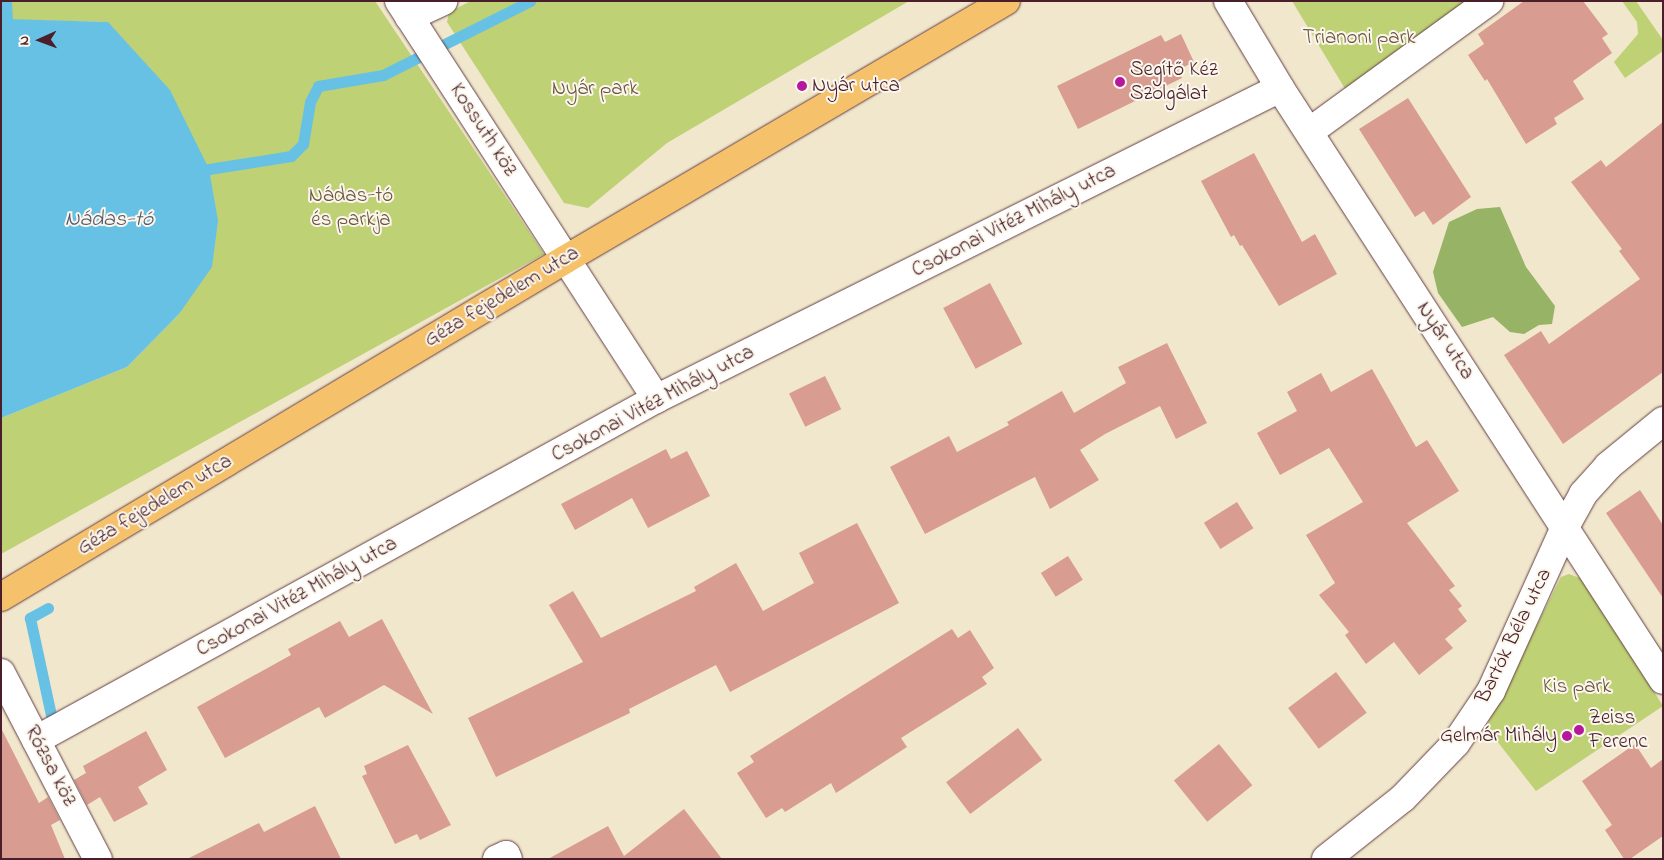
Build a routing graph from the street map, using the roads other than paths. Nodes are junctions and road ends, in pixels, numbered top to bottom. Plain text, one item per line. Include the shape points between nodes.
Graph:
1 (443, 1) edge
2 (1006, 1) edge
3 (1228, 1) edge
4 (1489, 1) edge
5 (409, 15) edge
6 (1280, 88) junction
7 (1309, 132) junction
8 (566, 259) junction
9 (656, 399) junction
10 (1663, 421) edge
11 (1565, 527) junction
12 (1, 597) edge
13 (1, 673) edge
14 (1663, 680) edge
15 (36, 740) junction
16 (98, 859) edge
17 (1326, 859) edge

1 - 5 street
2 - 8 main road, Géza fejedelem utca
3 - 6 street, Nyár utca
4 - 7 street
5 - 8 street, Kossuth köz
6 - 7 street, Nyár utca
6 - 9 street, Csokonai Vitéz Mihály utca
7 - 11 street, Nyár utca
8 - 9 street, Kossuth köz
8 - 12 main road, Géza fejedelem utca
9 - 15 street, Csokonai Vitéz Mihály utca
10 - 11 street, Bartók Béla utca via 1608,466 1583,494
11 - 14 street, Nyár utca
11 - 17 street, Bartók Béla utca via 1490,691 1456,743 1403,798
13 - 15 street, Rózsa köz
15 - 16 street, Rózsa köz

